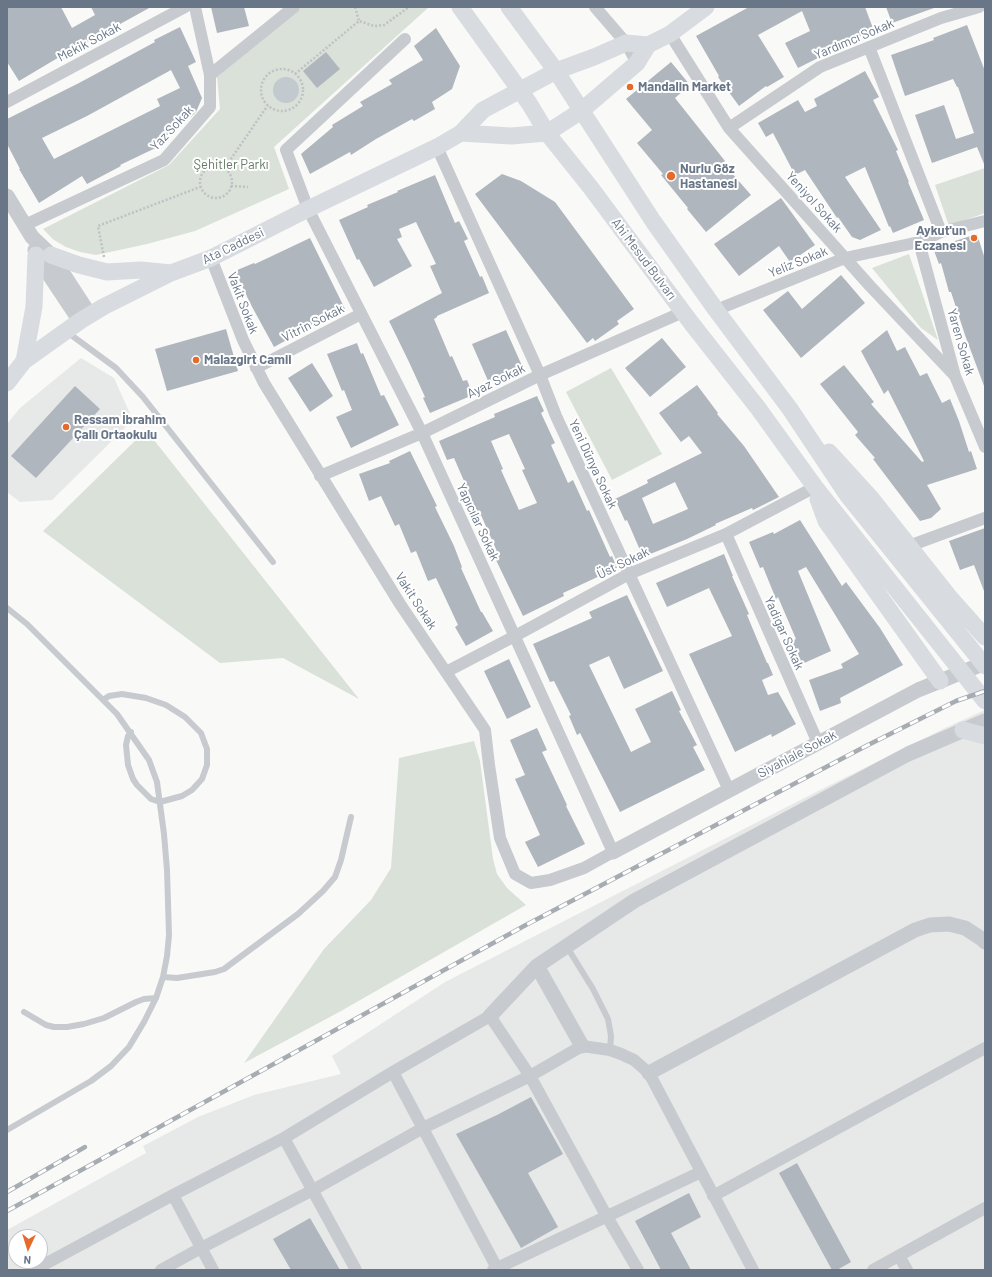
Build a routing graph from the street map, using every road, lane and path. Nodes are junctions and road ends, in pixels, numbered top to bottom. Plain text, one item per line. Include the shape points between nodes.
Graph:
1 (185, 7) edge
2 (195, 7) edge
3 (294, 7) edge
4 (355, 7) edge
5 (409, 7) edge
6 (460, 7) edge
7 (508, 7) edge
8 (594, 7) edge
9 (706, 7) edge
10 (979, 7) edge
11 (983, 7) edge
12 (985, 12) edge
13 (360, 21) junction
14 (670, 34) junction
15 (405, 39) dead end
16 (626, 43) junction
17 (648, 45) junction
18 (869, 47) junction
19 (637, 63) junction
20 (556, 71) junction
21 (295, 74) junction
22 (210, 75) junction
23 (520, 90) junction
24 (7, 102) edge
25 (268, 104) junction
26 (581, 111) junction
27 (729, 128) junction
28 (461, 133) junction
29 (546, 133) junction
30 (437, 147) junction
31 (224, 169) junction
32 (231, 186) junction
33 (200, 187) junction
34 (248, 187) dead end
35 (7, 196) edge
36 (308, 209) junction
37 (985, 221) edge
38 (29, 231) junction
39 (941, 232) junction
40 (919, 242) junction
41 (44, 255) junction
42 (212, 258) junction
43 (845, 258) junction
44 (107, 272) junction
45 (171, 273) junction
46 (716, 310) junction
47 (683, 312) junction
48 (361, 314) junction
49 (85, 318) junction
50 (66, 331) junction
51 (256, 368) junction
52 (15, 372) edge
53 (540, 375) junction
54 (955, 376) junction
55 (790, 409) junction
56 (422, 433) junction
57 (985, 447) edge
58 (320, 476) junction
59 (815, 487) junction
60 (985, 518) edge
61 (726, 534) junction
62 (909, 546) junction
63 (273, 562) dead end
64 (629, 574) junction
65 (951, 599) junction
66 (7, 608) edge
67 (906, 635) junction
68 (515, 636) junction
69 (985, 637) edge
70 (985, 663) edge
71 (985, 666) edge
72 (446, 672) junction
73 (940, 681) junction
74 (103, 700) junction
75 (985, 700) edge
76 (985, 721) edge
77 (963, 730) junction
78 (131, 732) junction
79 (985, 736) edge
80 (818, 743) junction
81 (729, 790) junction
82 (160, 802) junction
83 (351, 817) dead end
84 (613, 852) junction
85 (985, 942) edge
86 (566, 946) junction
87 (537, 966) junction
88 (163, 976) junction
89 (156, 998) junction
90 (24, 1012) dead end
91 (490, 1016) junction
92 (582, 1046) junction
93 (985, 1048) edge
94 (610, 1050) junction
95 (393, 1072) junction
96 (649, 1073) junction
97 (530, 1076) junction
98 (423, 1128) junction
99 (7, 1130) edge
100 (284, 1138) junction
101 (701, 1172) junction
102 (313, 1190) junction
103 (173, 1195) junction
104 (713, 1196) junction
105 (985, 1208) edge
106 (606, 1215) junction
107 (201, 1248) junction
108 (899, 1256) junction
109 (496, 1269) edge
110 (34, 1270) edge
111 (161, 1270) edge
112 (213, 1270) edge
113 (356, 1270) edge
114 (638, 1270) edge
115 (753, 1270) edge
116 (873, 1270) edge
117 (907, 1270) edge

1 - 24 street, Mekik Sokak
2 - 22 street, Yaz Sokak
3 - 22 street
4 - 13 path
5 - 13 path via 384,25 374,26
6 - 23 main road, Ahi Mesud Bulvarı
7 - 20 main road
8 - 16 street
9 - 14 main road
10 - 18 street, Yardımcı Sokak via 941,18
11 - 12 street
13 - 21 path
14 - 17 main road
14 - 27 street, Yeniyol Sokak
15 - 36 street, Yapıcılar Sokak via 286,150
16 - 17 main road
16 - 19 street
16 - 20 main road, Ata Caddesi
17 - 19 main road
18 - 27 street, Yardımcı Sokak via 820,67
18 - 39 street
19 - 26 main road
20 - 23 main road, Ata Caddesi
20 - 26 main road
21 - 25 path via 284,69 271,72 266,77 261,90 262,97
21 - 25 path via 303,87 301,100 291,109 284,111
22 - 38 street, Yaz Sokak via 210,108 164,160
23 - 28 main road, Ata Caddesi via 483,110
23 - 29 main road, Ahi Mesud Bulvarı
25 - 31 path
26 - 29 main road
26 - 46 main road via 653,221
27 - 43 street, Yeniyol Sokak
28 - 29 main road via 511,136
28 - 30 main road, Ata Caddesi
29 - 47 main road, Ahi Mesud Bulvarı via 591,188
30 - 36 main road, Ata Caddesi
30 - 53 street, Yeni Dünya Sokak
31 - 32 path via 230,175
31 - 33 path via 218,166 208,168 201,176
32 - 33 path via 226,194 217,198 207,195
32 - 34 path
33 - 44 path via 98,226
35 - 38 street
36 - 42 main road, Ata Caddesi
36 - 48 street, Yapıcılar Sokak
37 - 39 street, Yeliz Sokak
38 - 41 street
39 - 40 street, Yeliz Sokak
40 - 43 street, Yeliz Sokak
40 - 54 street, Yaren Sokak
41 - 44 main road
41 - 49 street
41 - 52 main road via 34,307
42 - 45 main road, Ata Caddesi
42 - 51 street, Vakit Sokak
43 - 46 street, Yeliz Sokak
43 - 54 street, Yeniyol Sokak
44 - 45 main road via 141,270
45 - 49 main road, Ata Caddesi
46 - 55 main road
47 - 53 street, Ayaz Sokak
47 - 59 main road, Ahi Mesud Bulvarı via 758,408
48 - 51 street, Vitrin Sokak
48 - 56 street, Yapıcılar Sokak
49 - 50 main road, Ata Caddesi
50 - 52 main road, Ata Caddesi
50 - 63 lane via 116,368 143,397
51 - 58 street, Vakit Sokak
53 - 56 street, Ayaz Sokak
53 - 64 street, Yeni Dünya Sokak via 556,416
54 - 57 street, Yaren Sokak
55 - 62 main road via 871,498
55 - 71 main road via 848,496
56 - 58 street, Ayaz Sokak
56 - 68 street, Yapıcılar Sokak
58 - 72 street, Vakit Sokak
59 - 61 street, Üst Sokak
59 - 67 main road via 826,521
59 - 75 main road, Ahi Mesud Bulvarı
60 - 62 street
61 - 64 street, Üst Sokak
61 - 80 street, Yadigar Sokak
62 - 65 main road
64 - 68 street, Üst Sokak
64 - 81 street, Yeni Dünya Sokak
65 - 67 main road via 957,622 946,638 929,647
65 - 69 main road
66 - 74 lane via 27,624
67 - 73 main road
68 - 72 street, Üst Sokak
68 - 84 street, Yapıcılar Sokak
70 - 73 street, Siyahlale Sokak
72 - 84 street, Vakit Sokak via 485,730 500,838 515,874 532,883 550,880 584,868
73 - 80 street, Siyahlale Sokak
74 - 78 lane via 118,714
74 - 82 lane via 109,696 122,694 157,701 175,710 200,733 206,745 208,758 202,779 187,794
76 - 77 street
77 - 79 main road
77 - 86 street via 908,754 634,901
78 - 82 lane via 149,760 157,782
78 - 82 lane via 126,749 133,779 151,799
80 - 81 street, Siyahlale Sokak
81 - 84 street, Siyahlale Sokak
82 - 88 lane via 167,870 169,935
83 - 88 lane via 335,877 298,914 224,969 177,978
85 - 96 street via 965,928 949,924 916,930
86 - 87 street
86 - 94 lane via 608,1019
87 - 91 street
87 - 92 street
88 - 89 lane
89 - 90 lane via 136,1002 104,1018 67,1027 46,1025
89 - 99 lane via 129,1047 111,1066 91,1081
91 - 95 street
91 - 97 street
92 - 94 street
92 - 97 street
93 - 104 street
94 - 96 street via 634,1060
95 - 98 street
95 - 100 street
96 - 101 street
97 - 98 street
97 - 106 street
98 - 102 street
98 - 109 street
100 - 102 street
100 - 103 street
101 - 104 street
101 - 106 street
102 - 107 street
102 - 113 street
103 - 107 street
103 - 110 street
104 - 115 street
105 - 108 street
106 - 109 street
106 - 114 street
107 - 111 street
107 - 112 street
108 - 116 street
108 - 117 street

